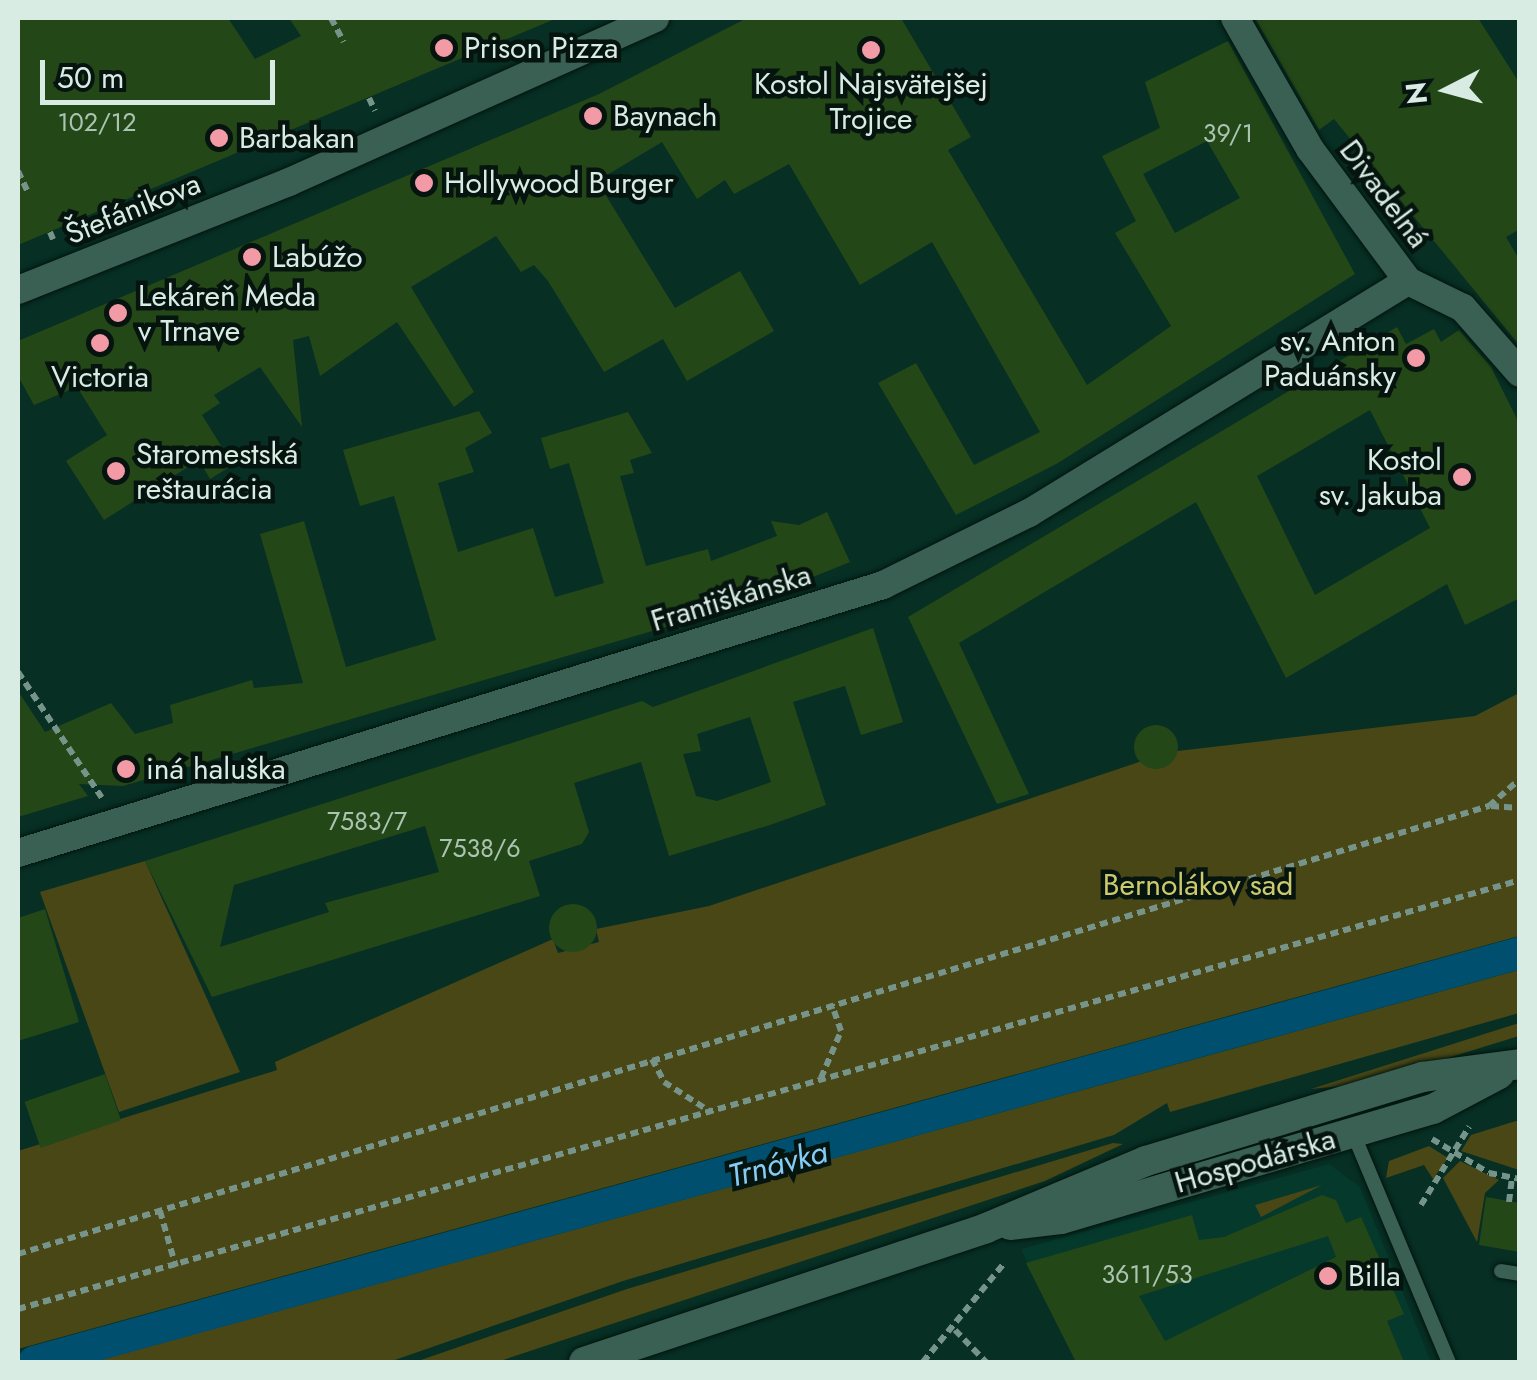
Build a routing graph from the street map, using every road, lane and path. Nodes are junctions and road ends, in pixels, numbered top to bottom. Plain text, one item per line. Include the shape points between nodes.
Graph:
1 (331, 18) edge
2 (655, 18) edge
3 (1235, 18) edge
4 (344, 42) dead end
5 (370, 98) dead end
6 (375, 111) dead end
7 (18, 170) edge
8 (28, 192) dead end
9 (1408, 281) junction
10 (18, 290) edge
11 (1520, 373) edge
12 (18, 672) edge
13 (1520, 779) edge
14 (103, 799) dead end
15 (1490, 806) junction
16 (1520, 808) edge
17 (18, 853) edge
18 (1520, 880) edge
19 (832, 1005) junction
20 (652, 1059) junction
21 (1517, 1065) edge
22 (820, 1079) junction
23 (711, 1112) junction
24 (1470, 1127) dead end
25 (1353, 1132) junction
26 (1432, 1139) dead end
27 (1455, 1154) junction
28 (1516, 1178) edge
29 (1510, 1202) dead end
30 (1420, 1204) dead end
31 (160, 1211) junction
32 (986, 1228) junction
33 (18, 1254) edge
34 (1004, 1262) dead end
35 (176, 1267) junction
36 (1501, 1271) dead end
37 (1520, 1274) edge
38 (18, 1309) edge
39 (955, 1330) junction
40 (584, 1362) edge
41 (923, 1362) edge
42 (986, 1362) edge
43 (1449, 1362) edge

1 - 4 path
2 - 10 street, Štefánikova via 289,182
3 - 9 street, Divadelná via 1310,150
5 - 6 path
7 - 8 path
9 - 11 street, Divadelná via 1463,308
9 - 17 street, Františkánska via 1029,512 883,585
12 - 14 path
13 - 15 path
15 - 16 path
15 - 19 path
18 - 22 path
19 - 20 path
19 - 22 path via 840,1031
20 - 23 path via 664,1082
20 - 31 path
21 - 25 street, Hospodárska via 1433,1109
21 - 32 street, Hospodárska via 1423,1077 1287,1116 1146,1160
22 - 23 path
23 - 35 path
24 - 27 path
25 - 32 street, Hospodárska via 1061,1219
25 - 43 lane
26 - 27 path
27 - 28 path
27 - 30 path
28 - 29 path
31 - 33 path
31 - 35 path
32 - 40 street, Hospodárska
34 - 39 path
35 - 38 path
36 - 37 lane
39 - 41 path
39 - 42 path

